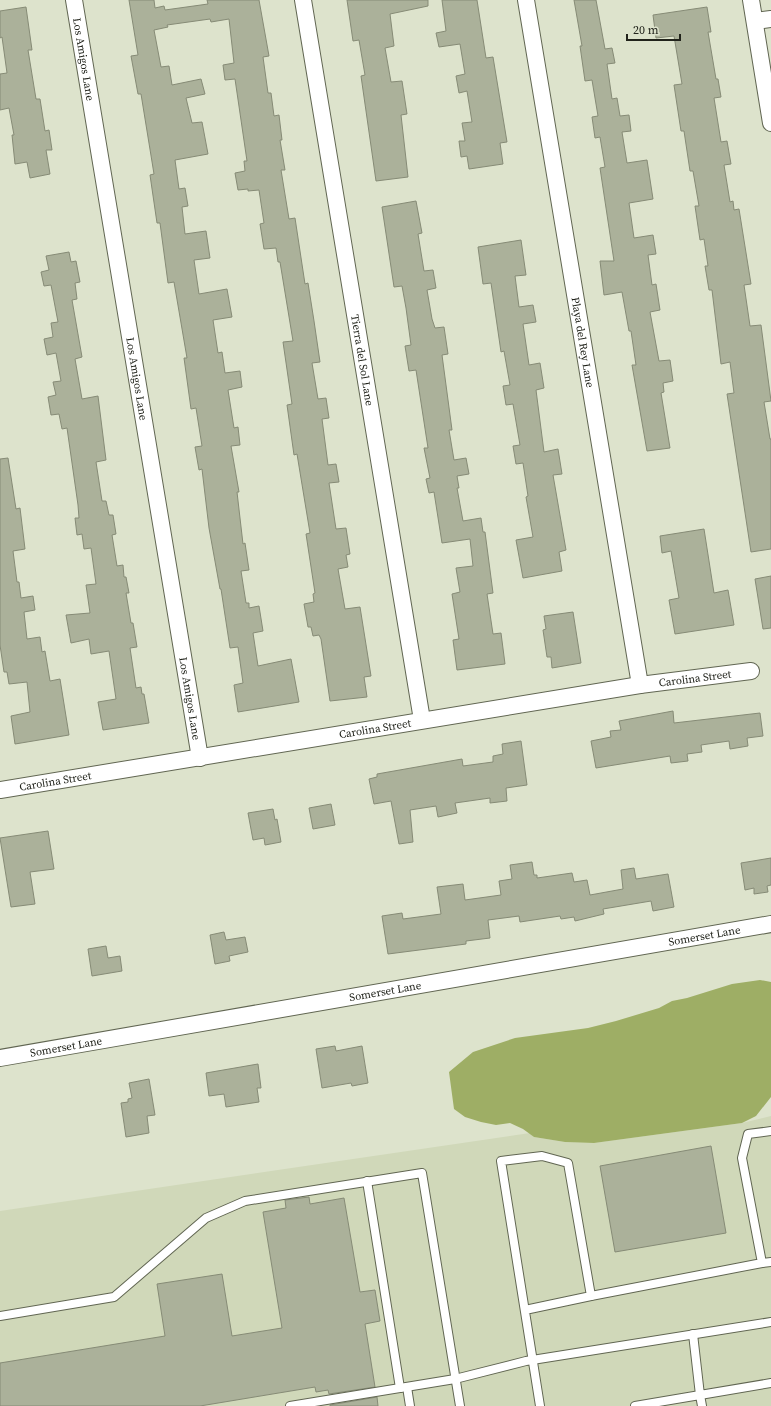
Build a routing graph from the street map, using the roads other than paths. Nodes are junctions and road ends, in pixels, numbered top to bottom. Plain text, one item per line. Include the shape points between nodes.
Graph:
1 (74, 0) edge
2 (303, 0) edge
3 (526, 0) edge
4 (751, 0) edge
5 (771, 19) edge
6 (755, 21) junction
7 (771, 123) edge
8 (751, 671) dead end
9 (640, 685) junction
10 (422, 720) junction
11 (200, 758) junction
12 (0, 790) edge
13 (771, 924) edge
14 (0, 1058) edge
15 (771, 1131) edge
16 (367, 1181) junction
17 (771, 1262) edge
18 (762, 1263) junction
19 (591, 1296) junction
20 (525, 1310) junction
21 (0, 1316) edge
22 (771, 1322) edge
23 (693, 1334) junction
24 (532, 1360) junction
25 (455, 1380) junction
26 (771, 1383) edge
27 (403, 1388) junction
28 (700, 1394) junction
29 (309, 1404) edge
30 (290, 1406) edge
31 (410, 1406) edge
32 (460, 1406) edge
33 (540, 1406) edge
34 (635, 1406) edge
35 (702, 1406) edge

1 - 11 street, Los Amigos Lane
2 - 10 street, Tierra del Sol Lane
3 - 9 street, Playa del Rey Lane
4 - 6 street
5 - 6 street
6 - 7 street
8 - 9 street, Carolina Street
9 - 10 street, Carolina Street
10 - 11 street, Carolina Street
11 - 12 street, Carolina Street
13 - 14 street, Somerset Lane
15 - 18 lane via 748,1134 742,1158
16 - 21 lane via 245,1201 206,1218 114,1297
16 - 25 lane via 422,1172
16 - 27 lane
17 - 18 lane
18 - 19 lane
19 - 20 lane
19 - 20 lane via 568,1163 542,1156 501,1161
20 - 24 lane
22 - 23 lane
23 - 24 lane
23 - 28 lane
24 - 25 lane
24 - 33 lane
25 - 27 lane
25 - 32 lane
26 - 28 lane
27 - 29 lane
27 - 31 lane
28 - 34 lane
28 - 35 lane
29 - 30 lane

